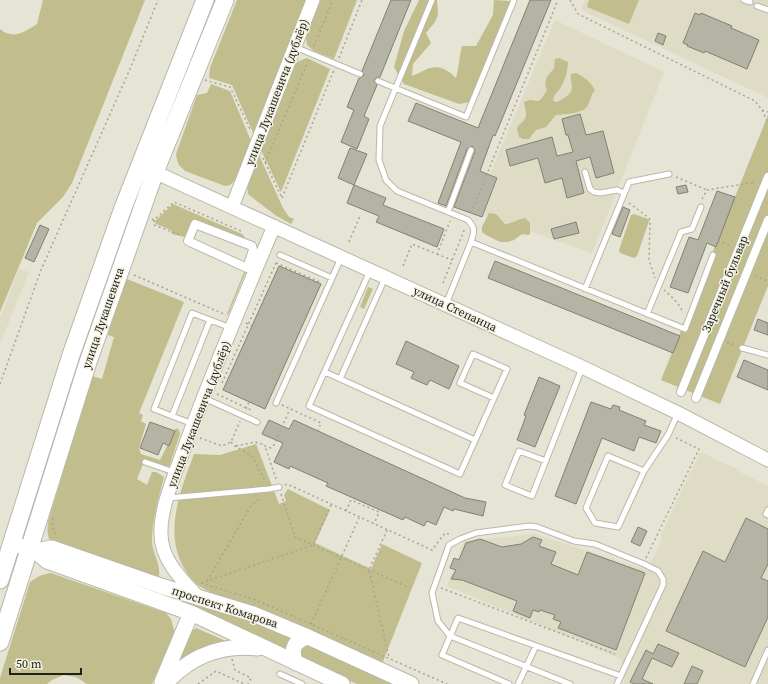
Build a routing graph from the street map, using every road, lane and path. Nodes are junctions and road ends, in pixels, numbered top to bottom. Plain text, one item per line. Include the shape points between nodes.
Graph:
1 (158, 0) edge
2 (205, 0) edge
3 (225, 0) edge
4 (313, 0) edge
5 (333, 0) edge
6 (362, 0) edge
7 (432, 0) edge
8 (514, 0) edge
9 (558, 0) edge
10 (570, 0) edge
11 (744, 0) edge
12 (750, 2) dead end
13 (757, 6) dead end
14 (768, 10) edge
15 (294, 47) junction
16 (311, 54) junction
17 (336, 64) junction
18 (360, 74) dead end
19 (378, 82) dead end
20 (396, 88) junction
21 (762, 110) junction
22 (768, 112) edge
23 (768, 123) edge
24 (472, 150) dead end
25 (265, 163) dead end
26 (139, 165) junction
27 (155, 172) junction
28 (585, 172) dead end
29 (669, 174) joint
30 (767, 179) edge
31 (707, 190) junction
32 (624, 193) junction
33 (282, 198) dead end
34 (622, 200) junction
35 (232, 207) junction
36 (701, 207) joint
37 (448, 212) junction
38 (360, 216) dead end
39 (148, 217) dead end
40 (452, 218) dead end
41 (468, 220) junction
42 (768, 220) edge
43 (195, 224) joint
44 (274, 226) junction
45 (246, 233) dead end
46 (718, 241) dead end
47 (349, 242) dead end
48 (471, 242) junction
49 (739, 249) junction
50 (280, 254) dead end
51 (437, 254) junction
52 (713, 255) dead end
53 (341, 257) junction
54 (452, 260) junction
55 (403, 266) dead end
56 (371, 270) junction
57 (133, 274) dead end
58 (386, 277) junction
59 (332, 278) junction
60 (443, 283) dead end
61 (324, 284) dead end
62 (659, 285) junction
63 (585, 289) junction
64 (446, 304) junction
65 (647, 314) junction
66 (210, 320) junction
67 (234, 324) junction
68 (249, 324) junction
69 (252, 326) dead end
70 (681, 328) junction
71 (720, 339) junction
72 (742, 348) joint
73 (768, 354) edge
74 (582, 367) junction
75 (325, 372) junction
76 (340, 379) junction
77 (0, 384) edge
78 (681, 392) dead end
79 (204, 398) junction
80 (494, 398) junction
81 (696, 398) dead end
82 (276, 403) dead end
83 (253, 411) dead end
84 (678, 413) junction
85 (172, 416) junction
86 (257, 422) dead end
87 (193, 424) junction
88 (318, 431) dead end
89 (198, 437) dead end
90 (674, 437) dead end
91 (475, 440) junction
92 (234, 446) junction
93 (266, 449) junction
94 (768, 460) edge
95 (546, 461) junction
96 (145, 462) dead end
97 (644, 471) junction
98 (175, 473) junction
99 (287, 484) dead end
100 (279, 487) junction
101 (269, 489) junction
102 (167, 498) junction
103 (331, 504) junction
104 (768, 510) edge
105 (346, 511) junction
106 (768, 515) edge
107 (54, 517) dead end
108 (360, 517) junction
109 (374, 524) junction
110 (387, 530) junction
111 (60, 542) dead end
112 (12, 543) junction
113 (313, 544) junction
114 (32, 550) junction
115 (432, 550) dead end
116 (341, 557) junction
117 (169, 562) junction
118 (644, 564) junction
119 (369, 570) junction
120 (0, 580) edge
121 (196, 580) dead end
122 (207, 581) junction
123 (161, 586) junction
124 (410, 588) dead end
125 (441, 588) dead end
126 (199, 598) junction
127 (191, 613) junction
128 (310, 630) junction
129 (450, 636) junction
130 (0, 642) edge
131 (536, 646) junction
132 (267, 649) junction
133 (768, 650) edge
134 (614, 654) dead end
135 (388, 657) dead end
136 (296, 663) junction
137 (526, 667) junction
138 (235, 670) dead end
139 (280, 674) dead end
140 (621, 676) junction
141 (235, 680) junction
142 (161, 684) edge
143 (164, 684) edge
144 (198, 684) edge
145 (233, 684) edge
146 (244, 684) edge
147 (248, 684) edge
148 (302, 684) edge
149 (342, 684) edge
150 (411, 684) edge
151 (509, 684) edge
152 (518, 684) edge
153 (570, 684) edge
154 (618, 684) edge
155 (753, 684) edge

1 - 77 path via 41,270
2 - 26 main road, улица Лукашевича
3 - 27 main road, улица Лукашевича
4 - 15 street, улица Лукашевича (дублёр)
5 - 16 path
6 - 17 path
7 - 20 lane
8 - 20 lane via 466,117
9 - 41 path
10 - 21 path via 578,14 755,101
11 - 12 lane
13 - 14 lane
15 - 16 lane
15 - 35 street, улица Лукашевича (дублёр)
16 - 17 lane
16 - 25 path
17 - 18 lane
17 - 33 path
19 - 20 lane
20 - 37 lane via 380,126 379,160 386,180 397,191
21 - 22 path
21 - 23 path
24 - 37 lane
26 - 27 street, улица Степанца
26 - 112 main road, улица Лукашевича via 71,355
27 - 35 street, улица Степанца
27 - 114 main road, улица Лукашевича via 88,362
28 - 32 lane via 590,189 594,192 617,190
29 - 31 path
29 - 32 lane via 629,182
30 - 31 path
30 - 49 street, Заречный бульвар
31 - 36 path
32 - 34 lane
34 - 62 path via 649,218 649,260
34 - 63 lane
35 - 44 street, улица Степанца
36 - 62 lane via 692,229 681,232
37 - 41 lane
38 - 47 path
39 - 45 path via 154,220 174,202
40 - 51 path
41 - 48 lane via 474,232
41 - 54 path
42 - 71 street, Заречный бульвар
43 - 43 street via 188,241 247,268 252,246
44 - 53 street, улица Степанца
44 - 67 street, улица Лукашевича (дублёр)
46 - 49 path
48 - 63 lane
48 - 64 lane
49 - 78 street, Заречный бульвар
50 - 59 lane
51 - 54 path
51 - 55 path via 412,244
52 - 70 lane via 685,329
53 - 56 street, улица Степанца
53 - 59 lane
54 - 60 path
56 - 58 street, улица Степанца
56 - 75 lane
57 - 67 path
58 - 64 street, улица Степанца
58 - 76 lane
59 - 82 lane
61 - 68 path via 276,262
62 - 65 lane
62 - 70 path via 681,309
63 - 65 lane
64 - 74 street, улица Степанца
65 - 70 lane
66 - 67 lane
66 - 85 lane
66 - 85 lane via 192,313 154,409
67 - 68 path
67 - 79 street, улица Лукашевича (дублёр)
68 - 69 path
68 - 83 path via 217,394
71 - 72 path
71 - 81 street, Заречный бульвар
72 - 73 lane
74 - 84 street, улица Степанца
74 - 95 lane
75 - 76 lane
75 - 91 lane via 309,406 460,474
76 - 91 lane
79 - 86 lane
79 - 87 street, улица Лукашевича (дублёр)
80 - 80 lane via 460,383 473,354 507,369
80 - 91 lane
84 - 94 street, улица Степанца
84 - 97 lane
85 - 87 lane
87 - 98 street, улица Лукашевича (дублёр)
88 - 93 path via 321,423 290,409 273,447
89 - 92 path via 222,446 231,442
90 - 118 path via 700,449
92 - 93 path via 255,442 265,445
92 - 101 path via 253,457
93 - 100 path
95 - 95 lane via 532,496 506,485 519,450
96 - 98 lane
97 - 97 lane via 618,527 595,523 586,508 608,456
98 - 102 street, улица Лукашевича (дублёр)
99 - 103 path
100 - 101 lane
100 - 113 path via 295,536
101 - 102 lane
101 - 122 path via 251,506
102 - 117 street, улица Лукашевича (дублёр) via 161,534
103 - 105 path
103 - 113 path
104 - 106 lane
105 - 108 path
105 - 109 path via 351,500 379,512
107 - 111 path via 52,527
108 - 109 path
108 - 116 path
109 - 110 path
110 - 115 path
110 - 119 path
112 - 114 main road, проспект Комарова
112 - 120 main road, улица Лукашевича
113 - 116 path
113 - 122 path
114 - 123 main road, проспект Комарова via 52,548
114 - 127 main road, проспект Комарова via 47,561
114 - 130 main road, улица Лукашевича
116 - 119 path
116 - 128 path
117 - 123 street via 169,576
117 - 126 street, улица Лукашевича (дублёр)
118 - 129 lane via 595,544 574,541 537,527 476,533 449,545 432,593 438,621
118 - 140 lane via 658,571 663,579 663,585
119 - 124 path
119 - 135 path
121 - 122 path via 201,583
123 - 126 main road, проспект Комарова
125 - 134 path
126 - 128 main road, проспект Комарова
127 - 132 main road, проспект Комарова
127 - 142 main road
128 - 136 main road via 296,643 293,650
128 - 150 main road, проспект Комарова
129 - 131 lane via 458,618
129 - 137 lane
129 - 151 lane via 442,655
131 - 137 lane
131 - 140 lane
132 - 136 main road, проспект Комарова
132 - 143 main road via 242,646 218,650 195,659 174,673
133 - 155 lane
136 - 149 main road, проспект Комарова
137 - 152 lane
137 - 153 lane
138 - 147 path via 251,678
139 - 148 lane
140 - 154 lane
141 - 144 path via 216,671
141 - 145 path
141 - 146 path

